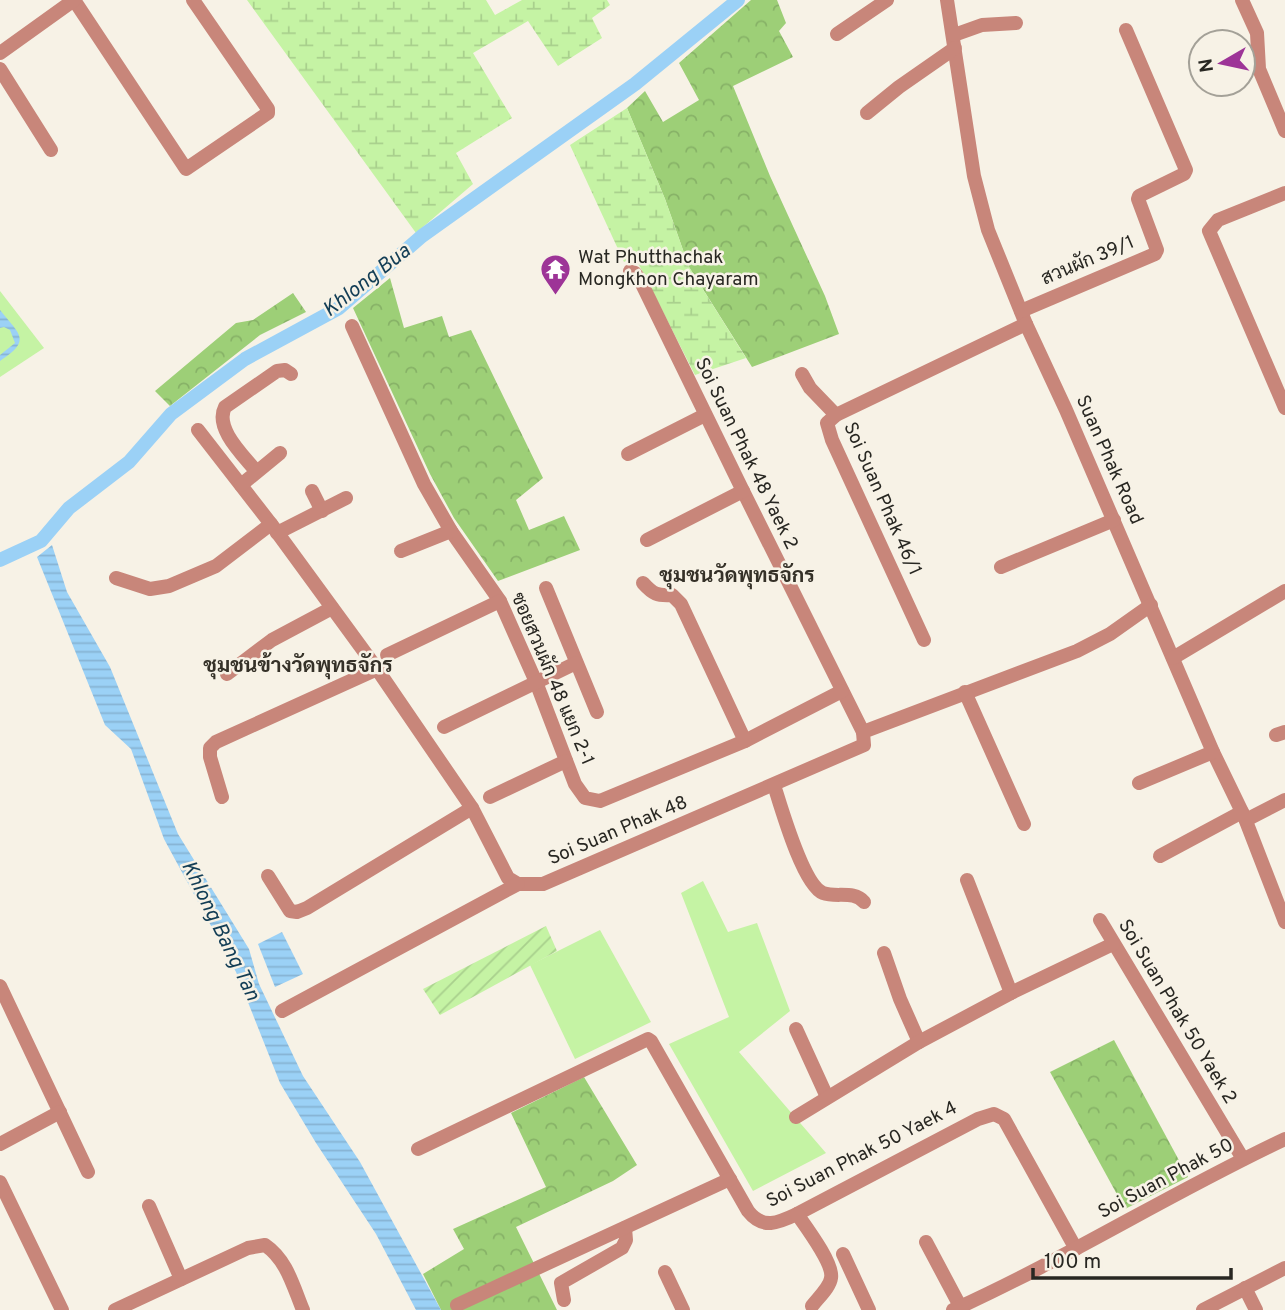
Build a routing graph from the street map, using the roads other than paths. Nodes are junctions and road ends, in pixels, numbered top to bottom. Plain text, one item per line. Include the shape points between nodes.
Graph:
1 (74, 0) edge
2 (193, 0) edge
3 (887, 0) edge
4 (947, 0) edge
5 (1242, 0) edge
6 (1016, 23) dead end
7 (1126, 30) dead end
8 (837, 34) dead end
9 (954, 42) junction
10 (0, 53) edge
11 (0, 69) edge
12 (867, 113) dead end
13 (1285, 131) edge
14 (51, 150) dead end
15 (1285, 192) edge
16 (630, 271) dead end
17 (1023, 318) junction
18 (352, 326) dead end
19 (291, 374) dead end
20 (802, 374) dead end
21 (1285, 408) edge
22 (705, 415) junction
23 (836, 415) junction
24 (198, 430) dead end
25 (280, 453) dead end
26 (628, 454) dead end
27 (256, 471) junction
28 (241, 485) junction
29 (313, 491) dead end
30 (743, 491) junction
31 (346, 498) dead end
32 (322, 511) junction
33 (1114, 520) junction
34 (274, 528) junction
35 (451, 531) junction
36 (647, 540) dead end
37 (401, 551) dead end
38 (1002, 567) dead end
39 (116, 578) dead end
40 (643, 583) dead end
41 (546, 588) dead end
42 (1285, 591) edge
43 (500, 601) junction
44 (1151, 605) junction
45 (332, 608) junction
46 (924, 640) dead end
47 (387, 655) dead end
48 (1174, 658) junction
49 (576, 663) junction
50 (377, 669) junction
51 (228, 674) dead end
52 (536, 682) junction
53 (842, 691) junction
54 (965, 692) junction
55 (597, 712) dead end
56 (444, 727) dead end
57 (863, 732) junction
58 (745, 741) junction
59 (1213, 752) junction
60 (566, 761) junction
61 (1139, 782) dead end
62 (774, 785) junction
63 (222, 797) dead end
64 (490, 797) dead end
65 (1285, 800) edge
66 (472, 808) junction
67 (1244, 816) junction
68 (1024, 824) dead end
69 (1160, 856) dead end
70 (268, 876) dead end
71 (967, 880) dead end
72 (518, 884) junction
73 (864, 902) dead end
74 (1100, 920) dead end
75 (1285, 922) edge
76 (1113, 944) junction
77 (884, 954) dead end
78 (0, 986) edge
79 (1011, 993) junction
80 (282, 1011) dead end
81 (796, 1028) dead end
82 (919, 1042) junction
83 (827, 1097) junction
84 (60, 1112) junction
85 (796, 1117) dead end
86 (1285, 1139) edge
87 (0, 1144) edge
88 (418, 1149) dead end
89 (1243, 1159) junction
90 (89, 1171) dead end
91 (730, 1179) junction
92 (0, 1182) edge
93 (149, 1206) dead end
94 (797, 1214) junction
95 (625, 1228) junction
96 (926, 1242) dead end
97 (1076, 1249) junction
98 (844, 1254) dead end
99 (1285, 1268) edge
100 (665, 1272) dead end
101 (181, 1279) junction
102 (1245, 1288) junction
103 (564, 1300) dead end
104 (457, 1305) dead end
105 (812, 1306) dead end
106 (956, 1309) edge
107 (62, 1310) edge
108 (116, 1310) edge
109 (303, 1310) edge
110 (683, 1310) edge
111 (869, 1310) edge
112 (1203, 1310) edge
113 (1256, 1310) edge

1 - 2 street via 186,169 268,113
1 - 10 street
3 - 8 street
4 - 9 street, Suan Phak Road
5 - 13 street via 1257,33 1259,69
6 - 9 street via 982,25
7 - 17 street, สวนผัก 39/1 via 1186,170 1139,196 1155,254
9 - 12 street
9 - 17 street, Suan Phak Road via 978,194
11 - 14 street
15 - 21 street via 1218,220 1209,231
16 - 22 street, Soi Suan Phak 48 Yaek 2 via 640,280
17 - 23 street, Soi Suan Phak 46/1
17 - 33 street, Suan Phak Road
18 - 35 street, ซอยสวนผัก 48 แยก 2-1 via 424,484
19 - 27 street via 277,371 222,413 222,423
20 - 23 street
22 - 26 street
22 - 30 street, Soi Suan Phak 48 Yaek 2
23 - 46 street, Soi Suan Phak 46/1 via 827,422 832,440
24 - 28 street
25 - 27 street
27 - 28 street
28 - 34 street
29 - 32 street
30 - 36 street
30 - 53 street, Soi Suan Phak 48 Yaek 2
31 - 32 street
32 - 34 street
33 - 38 street
33 - 44 street, Suan Phak Road
34 - 39 street via 216,566 155,590
34 - 45 street
35 - 37 street
35 - 43 street, ซอยสวนผัก 48 แยก 2-1
40 - 58 street via 651,593 672,595 681,604
41 - 49 street
42 - 48 street
43 - 47 street
43 - 52 street, ซอยสวนผัก 48 แยก 2-1
44 - 48 street, Suan Phak Road
44 - 54 street, Soi Suan Phak 48 via 1076,651
45 - 50 street
45 - 51 street via 272,640
48 - 59 street, Suan Phak Road
49 - 52 street
49 - 55 street
50 - 63 street via 216,742 210,757
50 - 66 street
52 - 56 street
52 - 60 street, ซอยสวนผัก 48 แยก 2-1
53 - 57 street, Soi Suan Phak 48 Yaek 2
53 - 58 street, ซอยสวนผัก 48 แยก 2-1
54 - 57 street, Soi Suan Phak 48
54 - 68 street
57 - 62 street, Soi Suan Phak 48 via 864,745
58 - 60 street, ซอยสวนผัก 48 แยก 2-1 via 600,801 585,797
59 - 61 street
59 - 67 street, Suan Phak Road
60 - 64 street
62 - 72 street, Soi Suan Phak 48 via 543,884
62 - 73 street via 804,869 816,889 854,895
65 - 67 street
66 - 70 street via 297,912 290,911
66 - 72 street via 508,878
67 - 69 street
67 - 75 street, Suan Phak Road
71 - 79 street
72 - 80 street
74 - 76 street, Soi Suan Phak 50 Yaek 2
76 - 79 street
76 - 89 street, Soi Suan Phak 50 Yaek 2
77 - 82 street
78 - 84 street
79 - 82 street
81 - 83 street
82 - 83 street
83 - 85 street
84 - 87 street
84 - 90 street
86 - 89 street, Soi Suan Phak 50
88 - 91 street, Soi Suan Phak 50 Yaek 4 via 648,1039
89 - 97 street, Soi Suan Phak 50
91 - 94 street, Soi Suan Phak 50 Yaek 4 via 748,1211 762,1223 780,1222
91 - 95 street
92 - 107 street
93 - 101 street
94 - 97 street, Soi Suan Phak 50 Yaek 4 via 994,1114 1004,1119
94 - 105 street via 832,1275
95 - 103 street via 622,1248 561,1283
95 - 104 street
96 - 106 street
97 - 106 street, Soi Suan Phak 50
98 - 111 street
99 - 102 street
100 - 110 street
101 - 108 street
101 - 109 street via 248,1248 265,1245 287,1270
102 - 112 street
102 - 113 street

